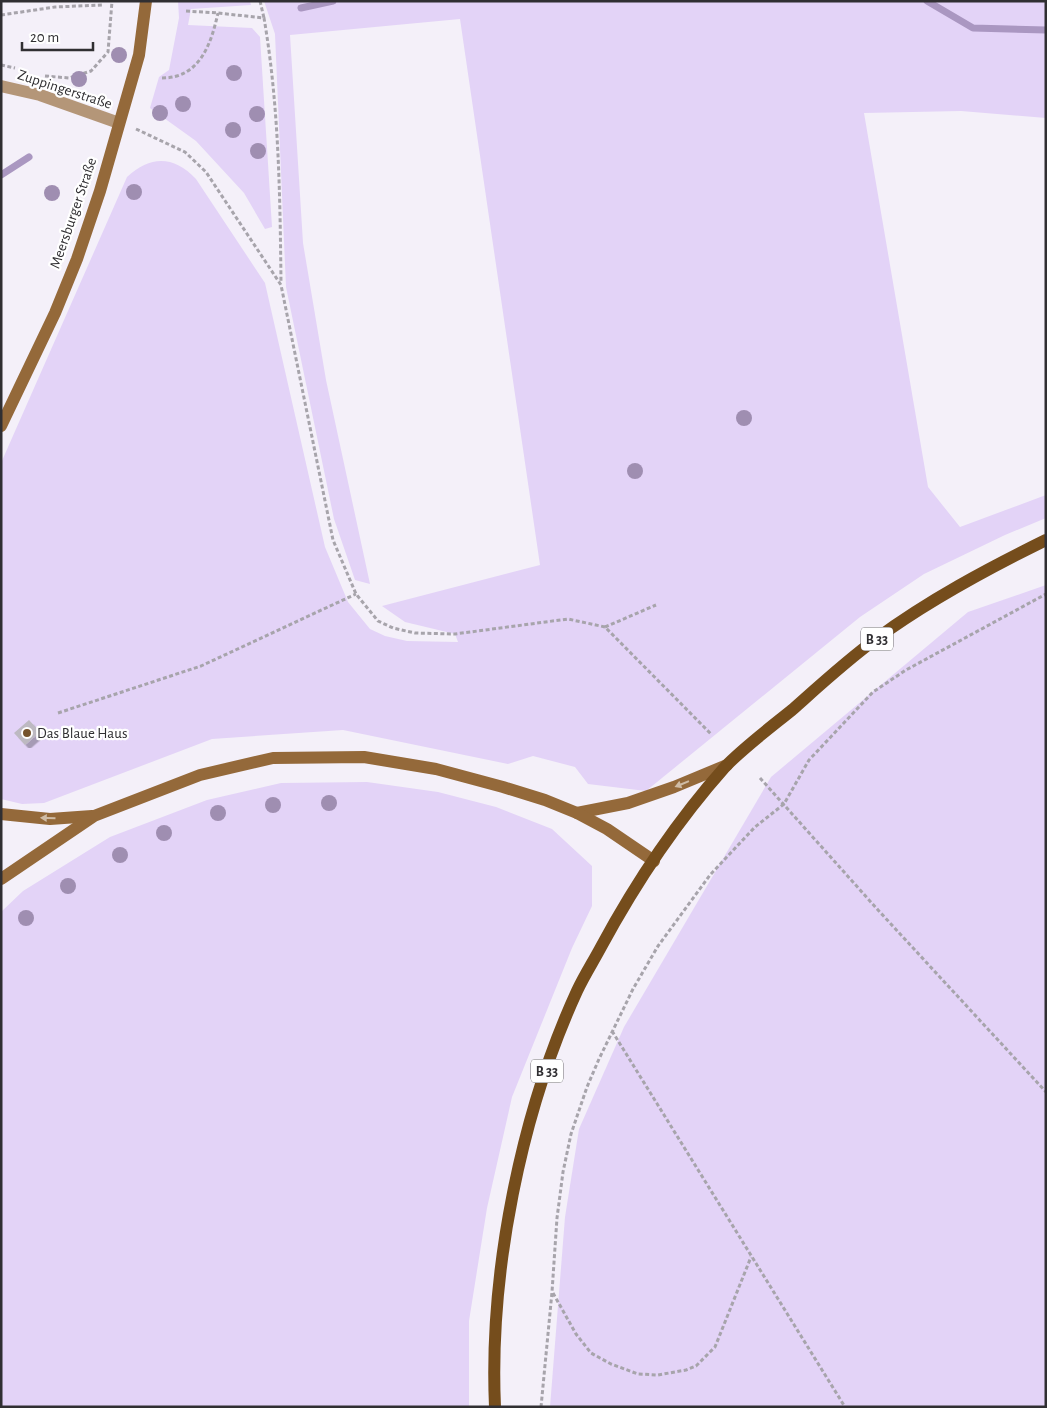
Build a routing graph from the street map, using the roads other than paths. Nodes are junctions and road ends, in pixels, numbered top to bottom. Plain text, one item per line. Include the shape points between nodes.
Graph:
1 (146, 1) edge
2 (1, 86) edge
3 (119, 123) junction
4 (1, 426) edge
5 (1046, 540) edge
6 (727, 765) junction
7 (577, 813) junction
8 (1, 814) edge
9 (94, 816) junction
10 (654, 861) junction
11 (2, 876) edge
12 (495, 1407) edge

1 - 3 main road, Meersburger Straße via 139,54
2 - 3 street, Zuppingerstraße via 40,95
3 - 4 main road, Meersburger Straße via 77,259
5 - 6 main road, B 33 via 966,581 876,639
6 -> 7 main road via 628,803
6 - 10 main road, B 33
7 - 9 main road via 512,789 436,769 364,757 273,758 200,775
7 - 10 main road via 607,828
9 -> 8 main road via 50,819
9 - 11 main road
10 - 12 main road, B 33 via 577,990 535,1105 505,1238 497,1302

